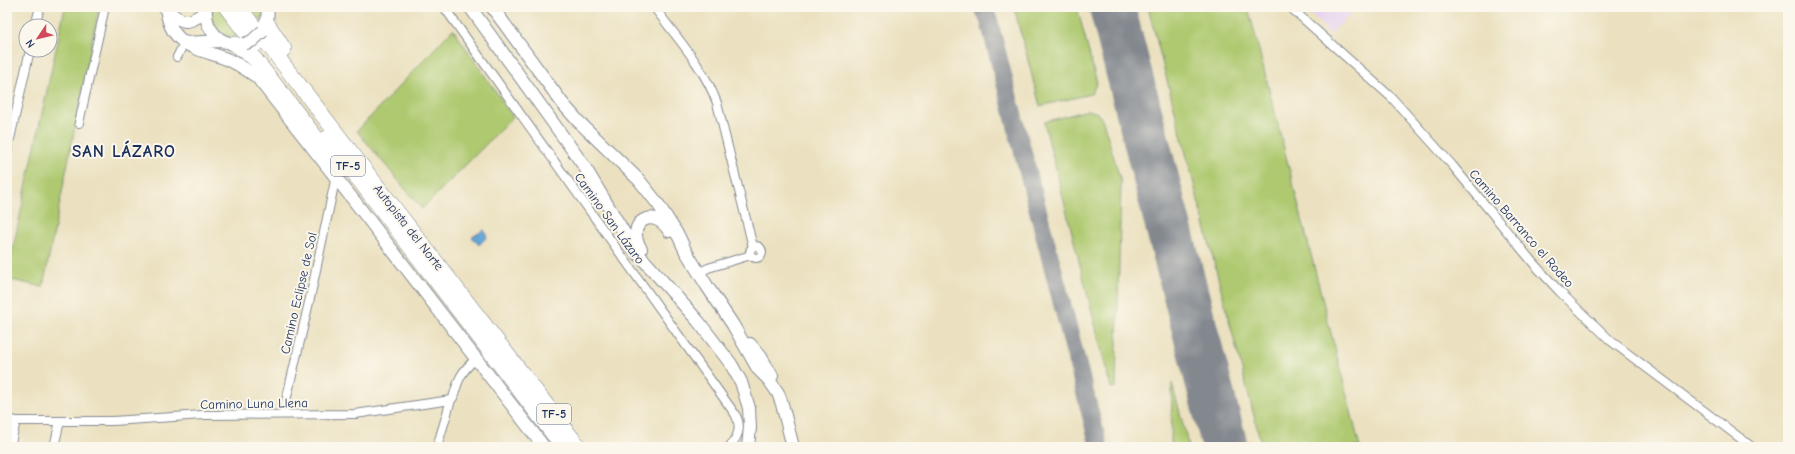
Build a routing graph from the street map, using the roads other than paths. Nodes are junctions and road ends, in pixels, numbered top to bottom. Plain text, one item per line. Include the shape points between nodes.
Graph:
1 (40, 7) edge
2 (105, 7) edge
3 (226, 7) edge
4 (239, 7) edge
5 (268, 7) edge
6 (444, 7) edge
7 (470, 7) edge
8 (492, 7) edge
9 (654, 7) edge
10 (1290, 7) edge
11 (166, 8) edge
12 (206, 10) edge
13 (37, 18) edge
14 (265, 27) junction
15 (184, 43) junction
16 (234, 43) junction
17 (177, 57) dead end
18 (28, 58) edge
19 (79, 123) dead end
20 (7, 152) edge
21 (336, 176) junction
22 (685, 250) junction
23 (646, 261) junction
24 (699, 273) junction
25 (448, 277) junction
26 (733, 325) junction
27 (470, 326) junction
28 (476, 359) junction
29 (450, 400) junction
30 (283, 414) junction
31 (7, 418) edge
32 (786, 419) junction
33 (16, 421) junction
34 (60, 421) junction
35 (10, 447) edge
36 (54, 447) edge
37 (437, 447) edge
38 (544, 447) edge
39 (563, 447) edge
40 (579, 447) edge
41 (729, 447) edge
42 (748, 447) edge
43 (793, 447) edge
44 (1752, 447) edge

1 - 13 street
2 - 19 street
3 - 27 highway, Autopista del Norte / TF-5
4 - 25 highway, Autopista del Norte / TF-5
5 - 14 main road
6 - 41 street, Camino San Lázaro via 735,414 739,430
7 - 23 main road via 584,166 630,242
8 - 22 main road via 563,104 651,194
9 - 24 street via 711,85 752,251
10 - 44 street, Camino Barranco el Rodeo via 1392,98 1452,165 1534,264 1605,335
11 - 12 main road via 174,17 189,22
11 - 15 main road via 172,30
12 - 16 main road via 207,23 211,30
14 - 16 main road, bridge via 258,37
14 - 25 highway via 383,177 439,254
15 - 16 main road
15 - 17 street
15 - 21 main road via 201,52 234,62 257,77
16 - 27 highway via 255,59 404,250 455,312
18 - 20 street
21 - 28 main road
21 - 30 street, Camino Eclipse de Sol
22 - 23 main road via 662,222 653,218 646,219 638,224 635,234 636,242
22 - 24 main road
23 - 42 main road via 707,332 736,373 745,391 749,408
24 - 26 main road
25 - 40 highway, Autopista del Norte / TF-5
26 - 32 main road via 758,369 778,393
26 - 32 main road via 761,357 774,379 781,392
27 - 39 highway, Autopista del Norte / TF-5
28 - 29 street via 466,367
28 - 38 main road
29 - 30 street, Camino Luna Llena via 355,414
29 - 37 street
30 - 34 street, Camino Luna Llena
31 - 33 street, Camino Luna Llena
32 - 43 main road
33 - 34 street, Camino Luna Llena
33 - 35 street
34 - 36 street

